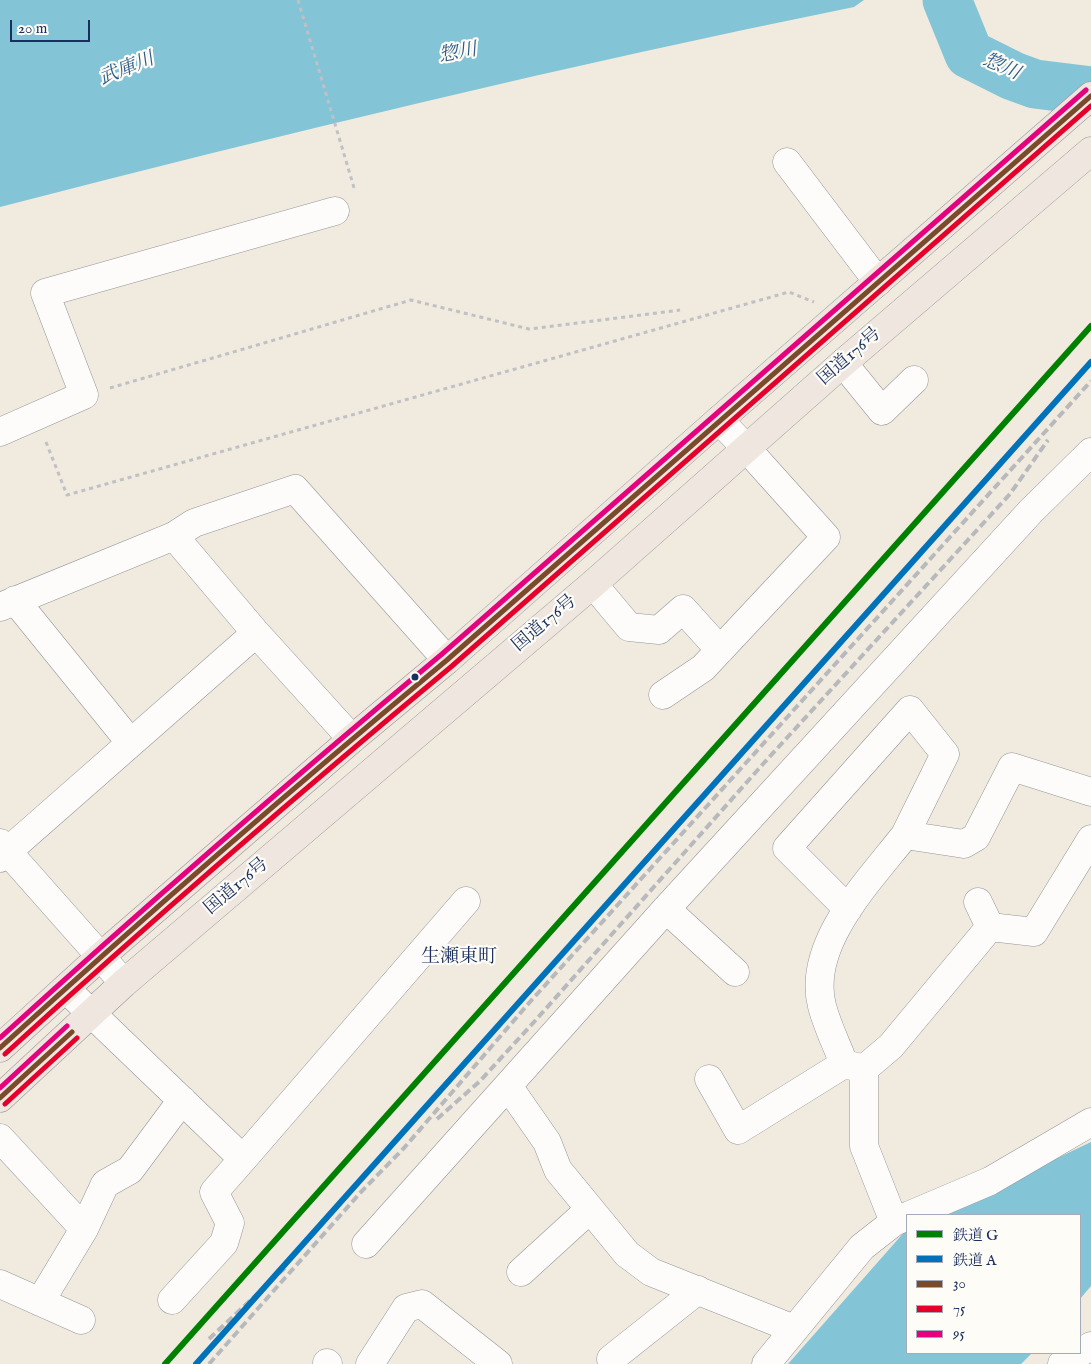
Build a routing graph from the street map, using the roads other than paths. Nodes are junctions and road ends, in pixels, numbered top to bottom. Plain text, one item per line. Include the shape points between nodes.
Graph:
1 (1091, 96) edge
2 (1091, 151) edge
3 (787, 162) dead end
4 (346, 203) road end
5 (878, 282) junction
6 (843, 363) junction
7 (914, 380) dead end
8 (719, 420) junction
9 (0, 432) edge
10 (746, 448) junction
11 (1091, 452) edge
12 (174, 536) junction
13 (592, 584) junction
14 (7, 604) edge
15 (256, 633) junction
16 (720, 650) junction
17 (447, 660) junction
18 (663, 695) dead end
19 (352, 739) junction
20 (130, 742) junction
21 (1091, 792) edge
22 (905, 835) junction
23 (1091, 839) edge
24 (3, 851) edge
25 (466, 901) dead end
26 (978, 902) dead end
27 (666, 909) junction
28 (848, 910) junction
29 (990, 926) junction
30 (100, 957) junction
31 (735, 972) dead end
32 (124, 983) junction
33 (67, 990) junction
34 (91, 1014) junction
35 (0, 1048) edge
36 (854, 1066) junction
37 (709, 1079) dead end
38 (508, 1086) junction
39 (0, 1098) edge
40 (182, 1100) junction
41 (1091, 1122) edge
42 (0, 1138) edge
43 (243, 1159) junction
44 (590, 1209) junction
45 (913, 1214) edge
46 (904, 1218) edge
47 (84, 1229) junction
48 (366, 1244) dead end
49 (522, 1272) dead end
50 (0, 1284) edge
51 (698, 1290) junction
52 (172, 1300) dead end
53 (40, 1302) junction
54 (81, 1320) dead end
55 (794, 1329) junction
56 (1078, 1354) edge
57 (611, 1359) dead end
58 (370, 1364) edge
59 (498, 1364) edge
60 (766, 1364) edge
61 (1062, 1364) edge

1 - 5 highway, 国道176号
2 - 6 highway, 国道176号
3 - 5 street
4 - 9 street via 45,292 84,395
5 - 8 highway, 国道176号
6 - 7 street via 882,411
6 - 10 highway, 国道176号
8 - 10 street
8 - 17 highway, 国道176号
10 - 13 highway, 国道176号
10 - 16 street via 826,537
11 - 27 street via 1031,512
12 - 14 street
12 - 15 street
12 - 17 street via 194,523 295,489
13 - 16 street via 629,627 659,630 683,609
13 - 32 highway, 国道176号
14 - 20 street
15 - 19 street
15 - 20 street
16 - 18 street via 703,668
17 - 19 highway, 国道176号
19 - 30 highway, 国道176号
20 - 24 street
21 - 22 street via 1012,767 976,837 958,844
22 - 28 street
22 - 28 street via 946,754 910,710 787,848
23 - 29 street via 1034,932
24 - 30 street
25 - 43 street
26 - 29 street
27 - 31 street
27 - 38 street
28 - 36 street via 826,947 820,982 822,1005
29 - 36 street via 891,1046
30 - 32 street
30 - 33 highway, 国道176号
32 - 34 highway, 国道176号
33 - 34 street
33 - 35 highway, 国道176号
34 - 39 highway, 国道176号
34 - 40 street
36 - 37 street via 738,1130
36 - 46 street via 864,1146
38 - 44 street via 547,1142 558,1170
38 - 48 street
40 - 43 street
40 - 47 street via 130,1170 105,1184
41 - 45 street via 990,1181
42 - 47 street
43 - 52 street via 214,1192 230,1223 224,1243
44 - 49 street
44 - 51 street via 626,1254 651,1272
46 - 55 street via 862,1247
47 - 53 street
50 - 53 street
51 - 55 street
51 - 57 street
53 - 54 street
55 - 60 street
56 - 61 street
58 - 59 street via 406,1308 422,1304

